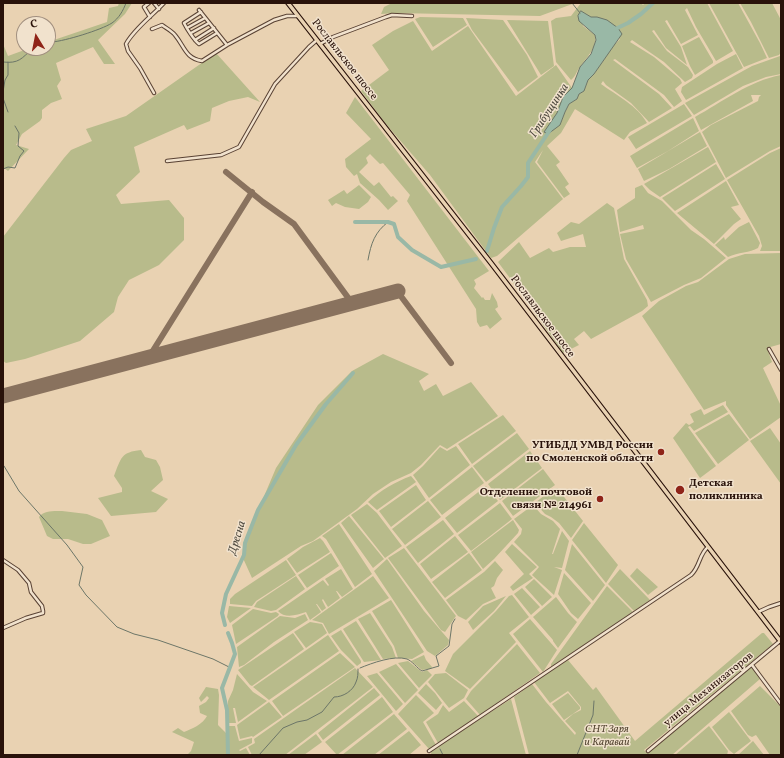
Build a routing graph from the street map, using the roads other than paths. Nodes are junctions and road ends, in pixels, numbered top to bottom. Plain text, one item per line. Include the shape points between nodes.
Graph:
1 (149, 3) edge
2 (154, 3) edge
3 (164, 3) edge
4 (288, 3) edge
5 (159, 9) junction
6 (298, 16) junction
7 (412, 16) dead end
8 (150, 17) junction
9 (205, 18) junction
10 (209, 23) junction
11 (187, 28) junction
12 (214, 28) junction
13 (152, 30) dead end
14 (191, 33) junction
15 (217, 33) junction
16 (195, 40) junction
17 (318, 40) junction
18 (320, 44) junction
19 (226, 45) junction
20 (154, 94) dead end
21 (167, 161) dead end
22 (769, 349) dead end
23 (781, 370) edge
24 (708, 546) junction
25 (3, 560) edge
26 (781, 603) edge
27 (758, 612) junction
28 (3, 628) edge
29 (781, 641) edge
30 (752, 665) junction
31 (781, 704) edge
32 (648, 750) dead end
33 (429, 751) dead end

1 - 8 street via 144,7
2 - 5 street
3 - 5 street
4 - 6 main road, Рославльское шоссе
5 - 8 street
6 - 17 main road, Рославльское шоссе
6 - 19 street via 274,20
7 - 18 street via 392,15
8 - 20 street via 126,44 128,52
9 - 10 street
9 - 11 street
9 - 11 street via 200,11 184,23
10 - 12 street
10 - 14 street
11 - 14 street
12 - 15 street
12 - 16 street
13 - 19 street via 162,25 175,35 189,56 195,60 202,61
14 - 16 street
15 - 16 street via 199,44
15 - 19 street
17 - 18 main road, Рославльское шоссе
17 - 21 street via 275,84 239,147 221,155
18 - 24 main road, Рославльское шоссе
22 - 23 street
24 - 27 main road, Рославльское шоссе
24 - 33 street via 697,569 691,575
25 - 28 street via 18,570 29,583 31,592 43,611
26 - 27 street
27 - 29 main road, Рославльское шоссе
29 - 30 street, улица Механизаторов
30 - 31 street
30 - 32 street, улица Механизаторов

